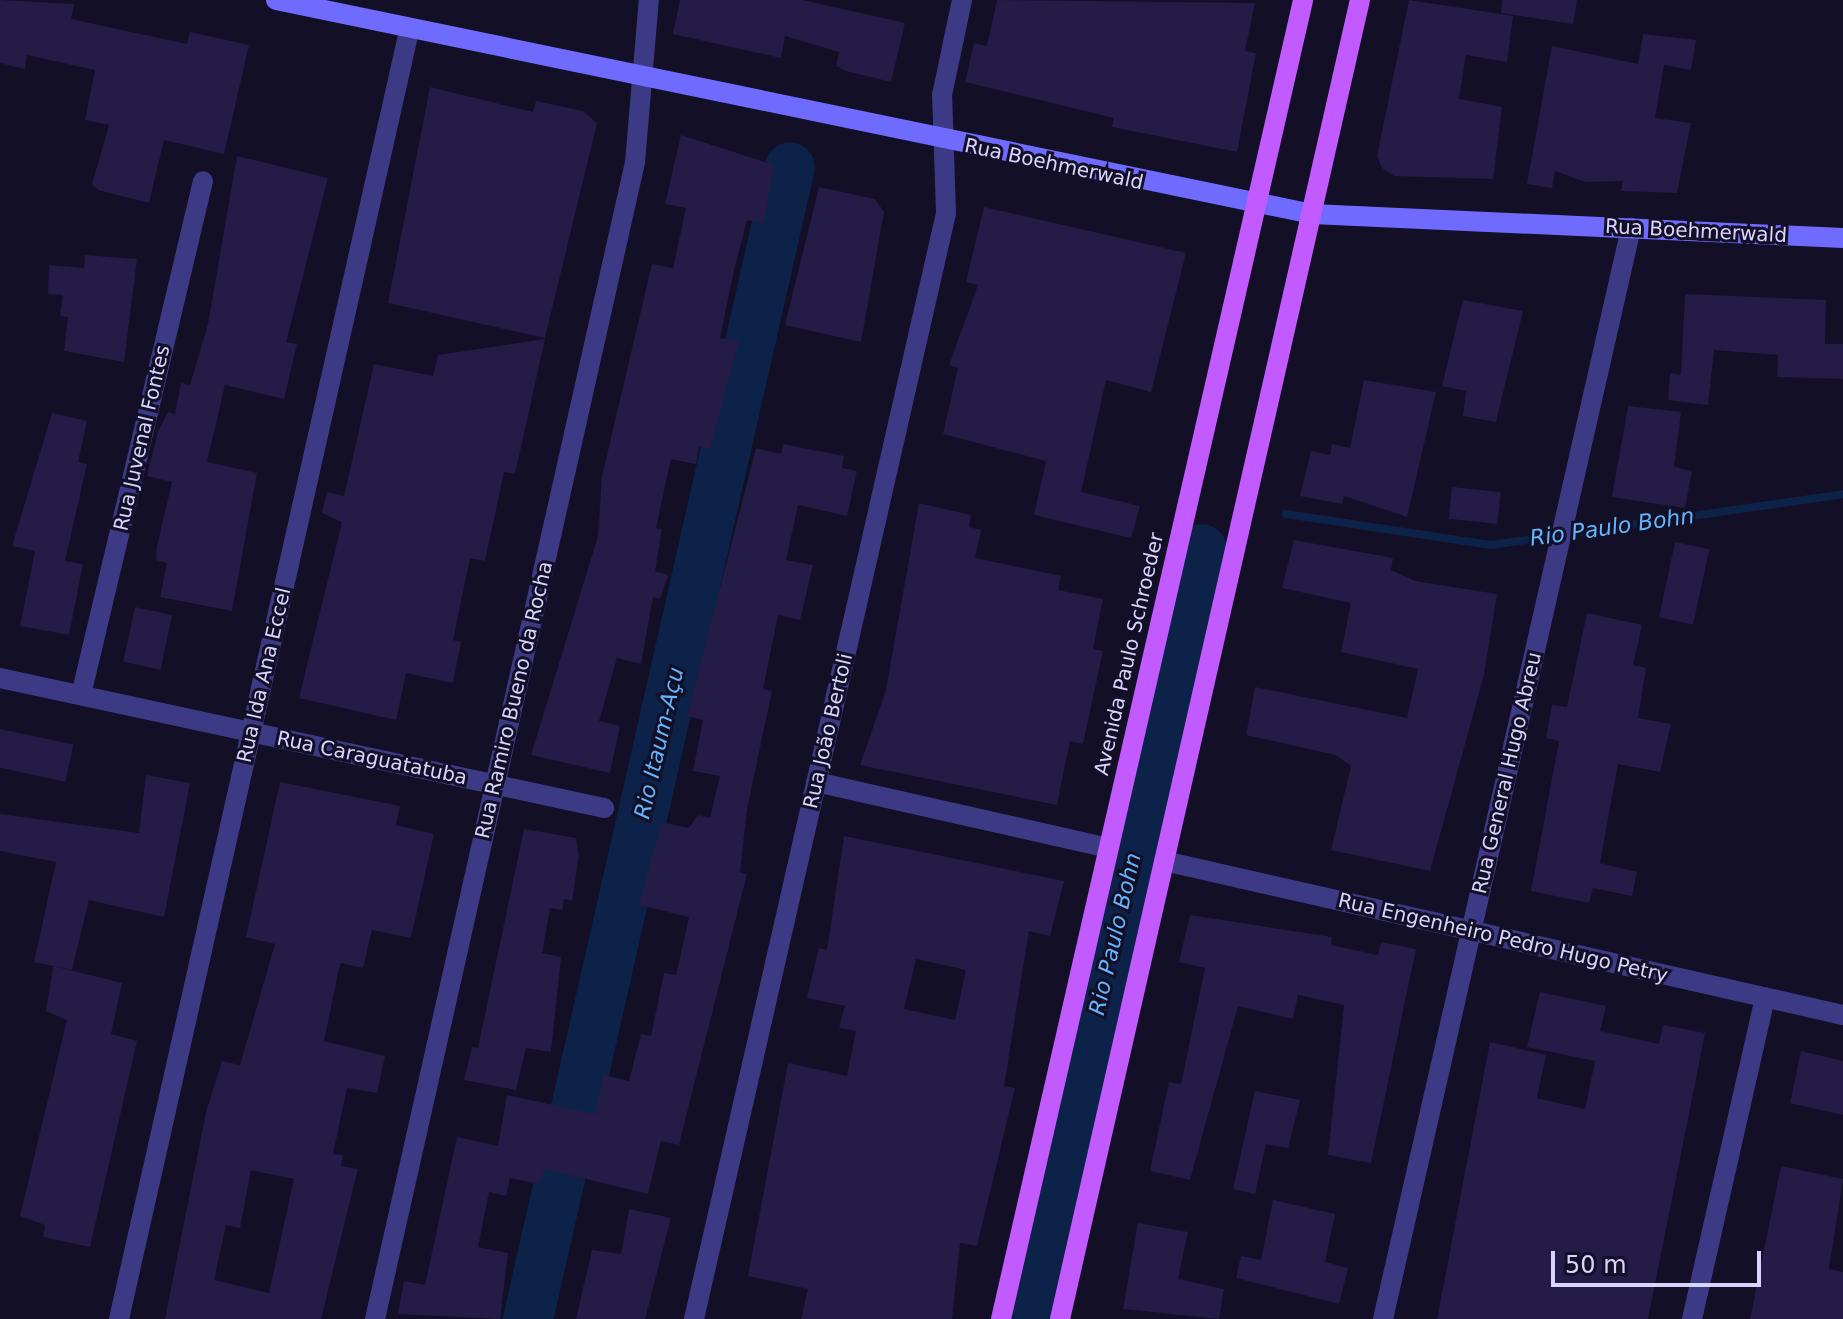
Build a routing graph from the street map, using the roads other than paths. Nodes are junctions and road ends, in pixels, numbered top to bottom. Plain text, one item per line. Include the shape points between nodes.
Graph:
1 (276, 0) edge
2 (649, 0) edge
3 (962, 0) edge
4 (1303, 0) edge
5 (1360, 0) edge
6 (303, 3) edge
7 (409, 31) junction
8 (641, 80) junction
9 (945, 142) junction
10 (203, 181) dead end
11 (1257, 205) junction
12 (1312, 214) junction
13 (1631, 228) junction
14 (1843, 238) edge
15 (0, 678) edge
16 (81, 695) junction
17 (252, 732) junction
18 (816, 782) junction
19 (495, 784) junction
20 (604, 808) dead end
21 (1109, 848) junction
22 (1164, 861) junction
23 (1471, 930) junction
24 (1765, 997) junction
25 (1843, 1015) edge
26 (119, 1319) edge
27 (375, 1319) edge
28 (694, 1319) edge
29 (1001, 1319) edge
30 (1060, 1319) edge
31 (1383, 1319) edge
32 (1692, 1319) edge

1 - 6 main road, Rua Boehmerwald
2 - 8 street, Rua Ramiro Bueno da Rocha
3 - 9 street, Rua João Bertoli via 942,95
4 - 11 main road, Avenida Paulo Schroeder
5 - 12 main road
6 - 7 main road, Rua Boehmerwald
7 - 8 main road, Rua Boehmerwald
7 - 17 street, Rua Ida Ana Eccel
8 - 9 main road, Rua Boehmerwald
8 - 19 street, Rua Ramiro Bueno da Rocha via 635,162
9 - 11 main road, Rua Boehmerwald
9 - 18 street, Rua João Bertoli via 946,213
10 - 16 street, Rua Juvenal Fontes
11 - 12 main road, Rua Boehmerwald
11 - 21 main road, Avenida Paulo Schroeder
12 - 13 main road, Rua Boehmerwald via 1463,227
12 - 22 main road
13 - 14 main road, Rua Boehmerwald
13 - 23 street, Rua General Hugo Abreu
15 - 16 street, Rua Caraguatatuba
16 - 17 street, Rua Caraguatatuba
17 - 19 street, Rua Caraguatatuba
17 - 26 street, Rua Ida Ana Eccel
18 - 21 street
18 - 28 street, Rua João Bertoli
19 - 20 street, Rua Caraguatatuba
19 - 27 street, Rua Ramiro Bueno da Rocha
21 - 29 main road, Avenida Paulo Schroeder
22 - 23 street, Rua Engenheiro Pedro Hugo Petry
22 - 30 main road
23 - 24 street, Rua Engenheiro Pedro Hugo Petry
23 - 31 street, Rua General Hugo Abreu
24 - 25 street, Rua Engenheiro Pedro Hugo Petry
24 - 32 street

